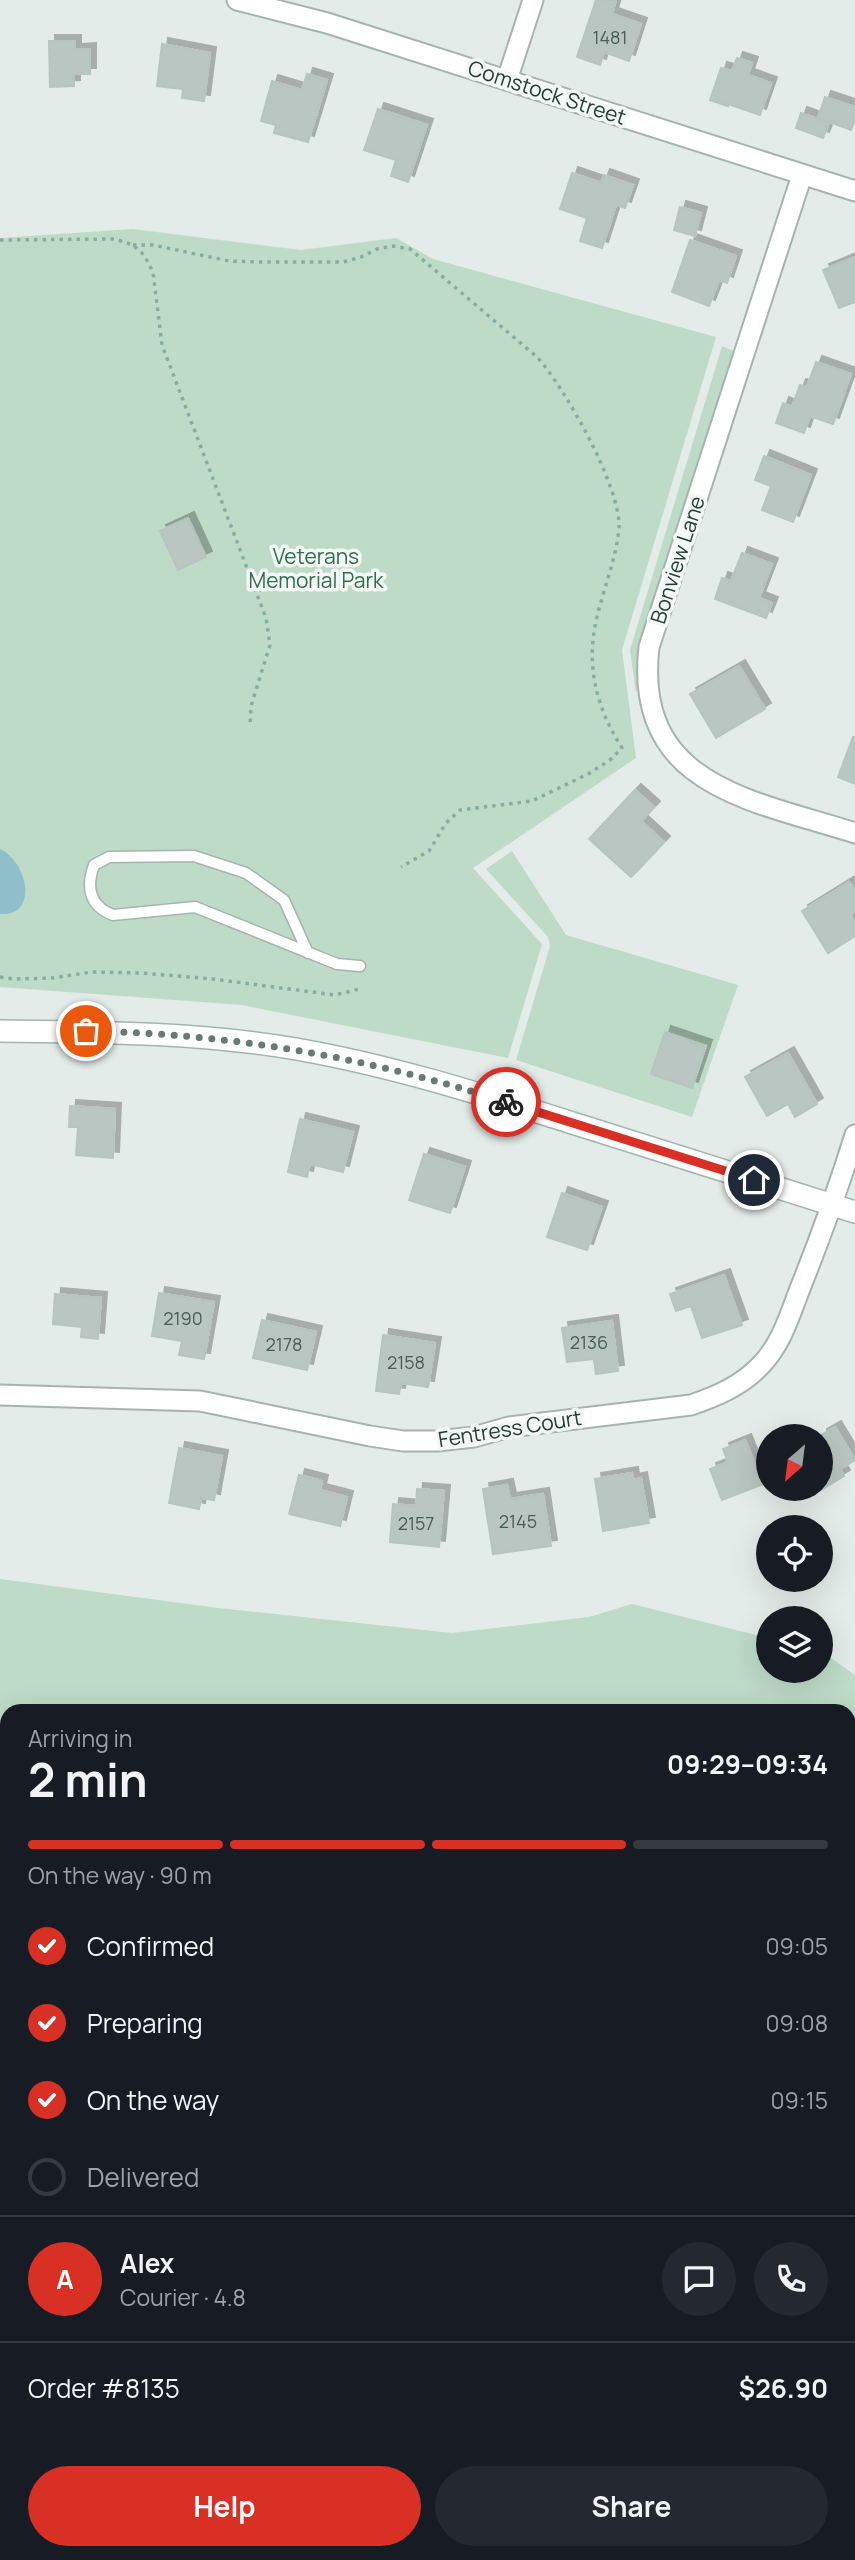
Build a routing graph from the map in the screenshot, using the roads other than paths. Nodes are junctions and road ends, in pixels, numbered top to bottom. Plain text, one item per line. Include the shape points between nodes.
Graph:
1 (237, 0) edge
2 (533, 0) edge
3 (507, 80) junction
4 (802, 175) junction
5 (855, 191) edge
6 (855, 833) edge
7 (308, 953) junction
8 (360, 966) dead end
9 (0, 1031) edge
10 (855, 1135) edge
11 (833, 1205) junction
12 (855, 1212) edge
13 (0, 1395) edge

1 - 3 street, Comstock Street via 327,23
2 - 3 street
3 - 4 street, Comstock Street
4 - 5 street, Comstock Street
4 - 6 street, Bonview Lane via 649,647 648,689 670,747 704,780
7 - 7 lane via 195,907 113,915 102,911 93,901 89,879 94,864 109,857 194,856 246,873 284,900
7 - 8 lane via 337,964
9 - 11 main road via 202,1037 366,1062 441,1081
10 - 11 street, Fentress Court
11 - 12 main road
11 - 13 street, Fentress Court via 778,1345 740,1383 691,1405 509,1427 474,1437 403,1441 201,1401

